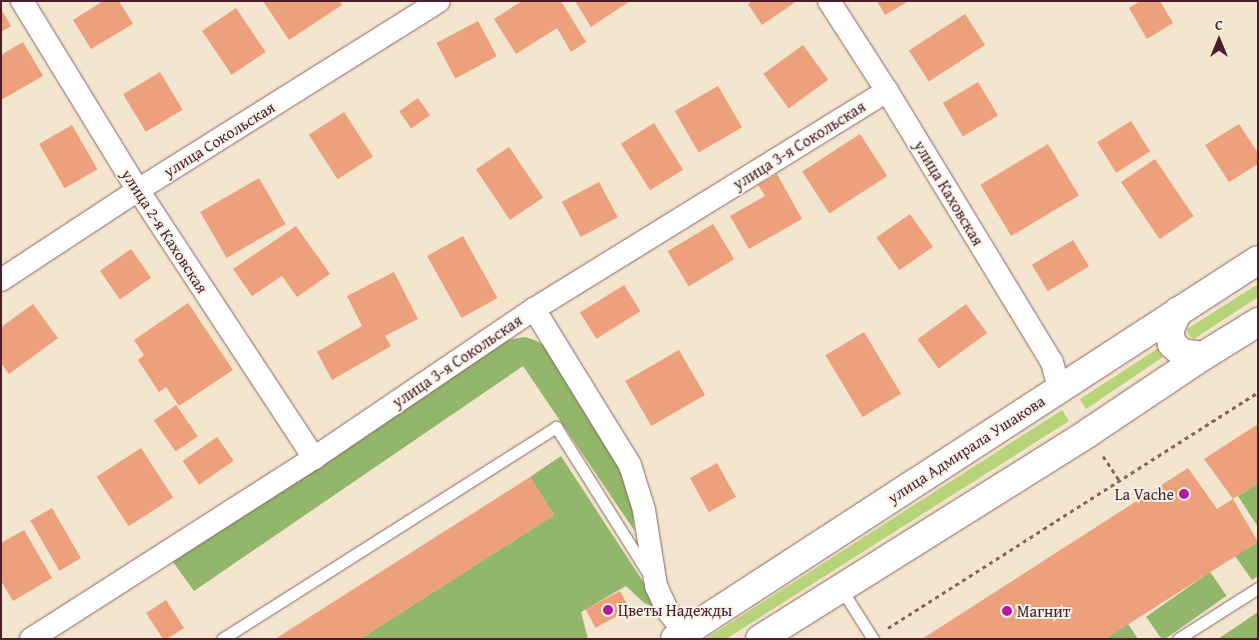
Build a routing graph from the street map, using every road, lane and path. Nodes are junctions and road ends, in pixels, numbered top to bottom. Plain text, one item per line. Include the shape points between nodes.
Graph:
1 (22, 1) edge
2 (439, 1) edge
3 (829, 1) edge
4 (887, 90) junction
5 (138, 190) junction
6 (1258, 260) edge
7 (1, 280) edge
8 (534, 309) junction
9 (1178, 311) junction
10 (1258, 322) edge
11 (1202, 356) junction
12 (1059, 388) junction
13 (1258, 392) edge
14 (314, 458) junction
15 (656, 586) junction
16 (840, 587) junction
17 (1258, 588) edge
18 (679, 636) edge
19 (872, 638) edge
20 (31, 639) edge
21 (222, 639) edge
22 (760, 639) edge
23 (1178, 639) edge

1 - 5 street, улица 2-я Каховская
2 - 5 street, улица Сокольская
3 - 4 street, улица Каховская
4 - 8 street, улица 3-я Сокольская
4 - 12 street, улица Каховская via 1052,362
5 - 7 street, улица Сокольская
5 - 14 street, улица 2-я Каховская
6 - 9 main road, улица Адмирала Ушакова
8 - 14 street, улица 3-я Сокольская
8 - 15 street via 630,465 644,510
9 - 11 main road via 1169,331 1172,344 1182,353
9 - 12 main road, улица Адмирала Ушакова
10 - 11 main road
11 - 16 main road via 1088,433
12 - 18 main road, улица Адмирала Ушакова
13 - 19 path
14 - 20 street, улица 3-я Сокольская
15 - 18 street
15 - 21 lane via 556,427
16 - 19 lane
16 - 22 main road
17 - 23 lane

